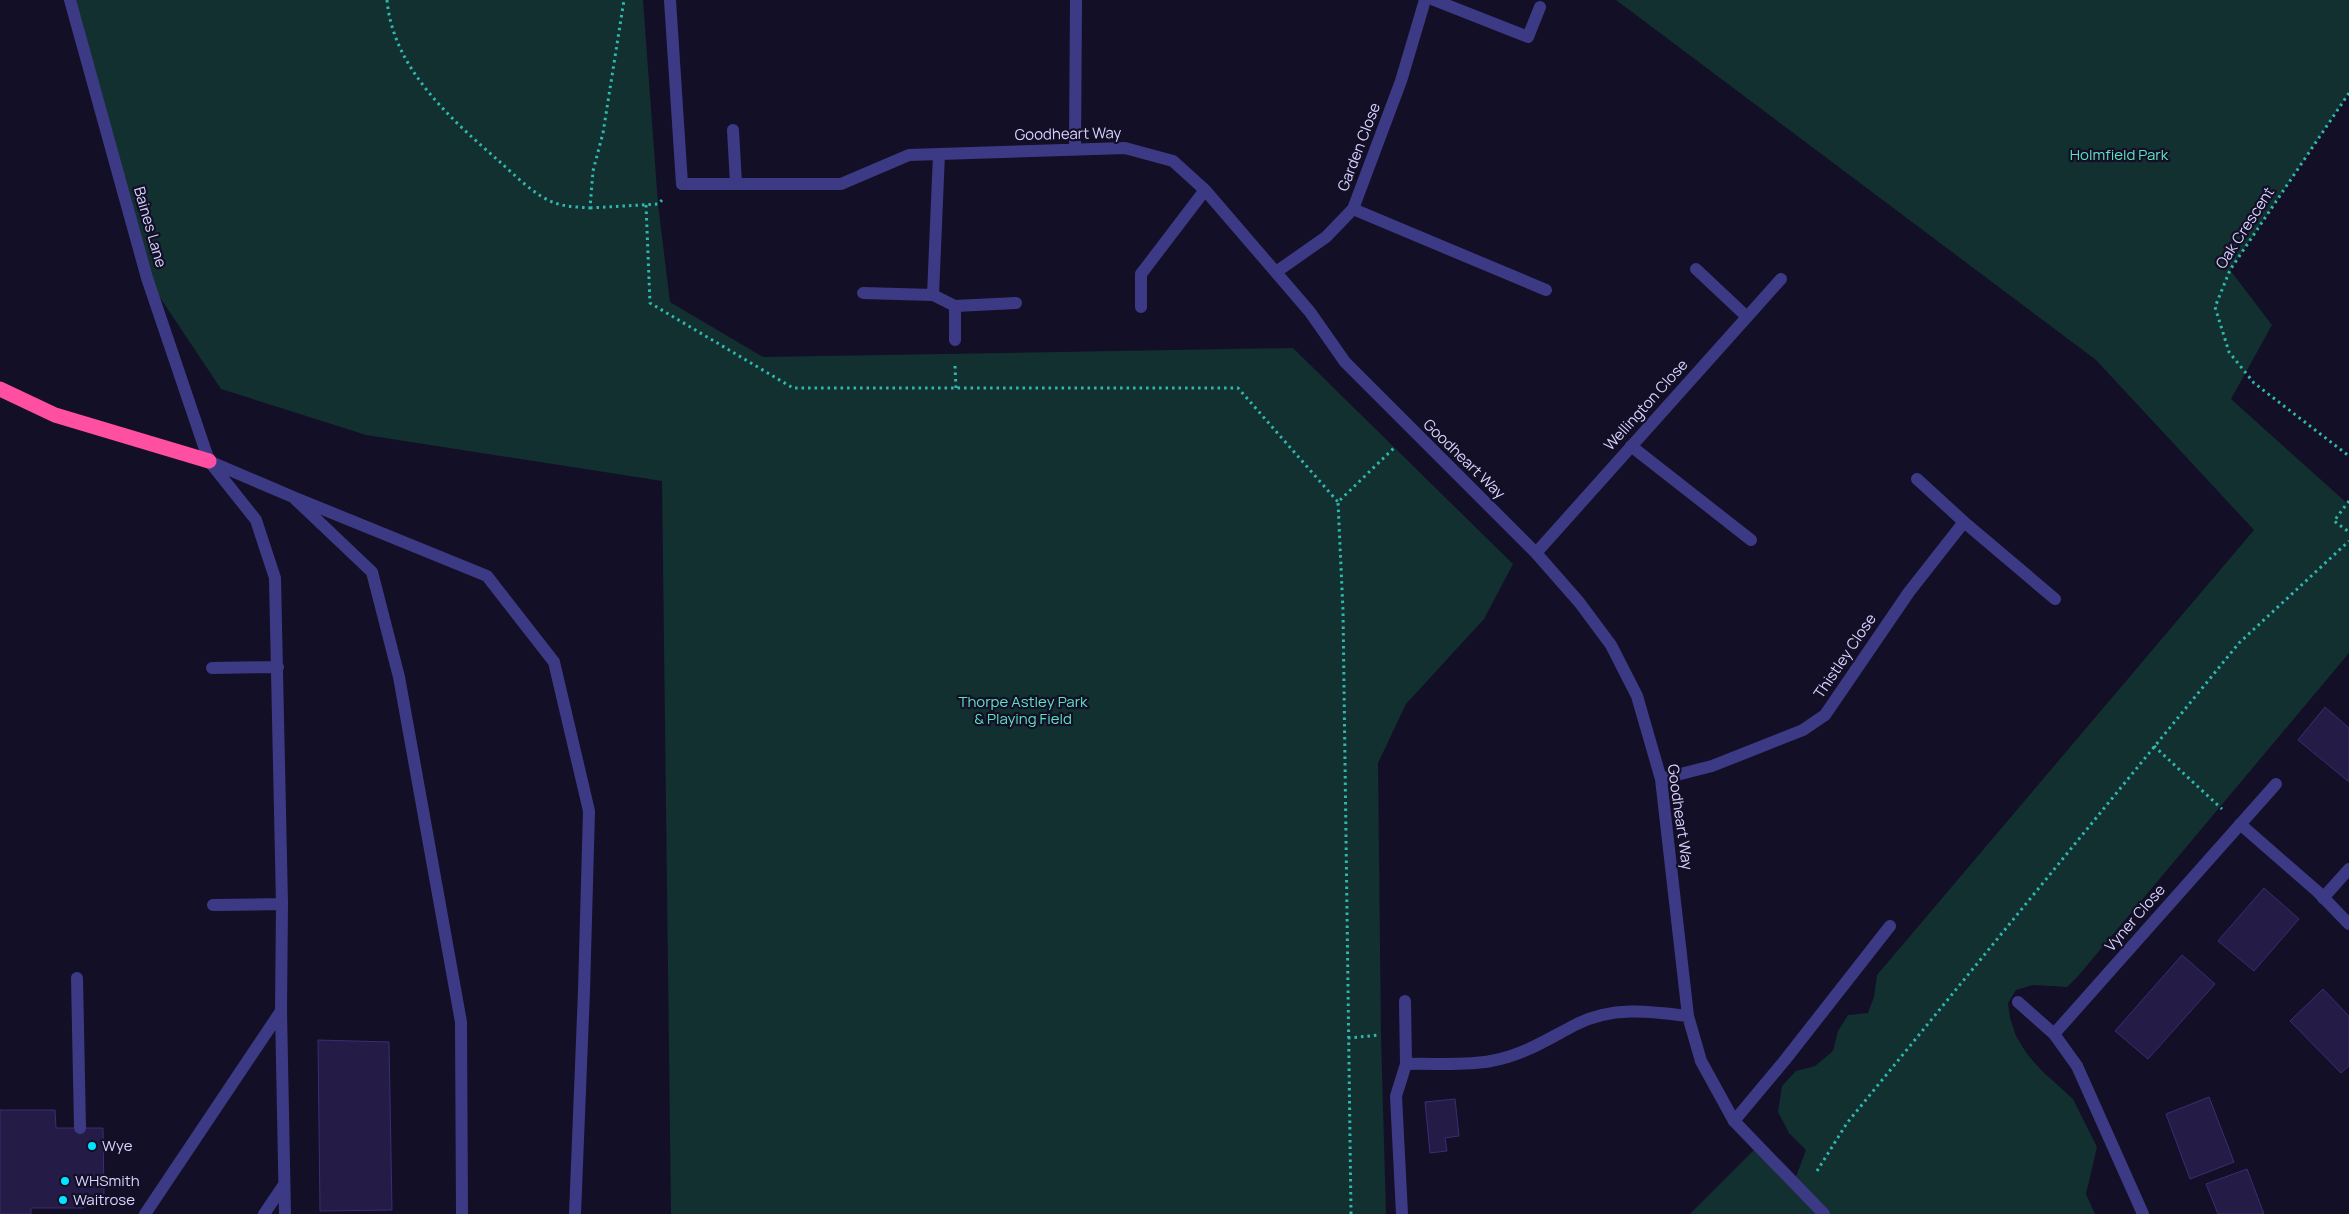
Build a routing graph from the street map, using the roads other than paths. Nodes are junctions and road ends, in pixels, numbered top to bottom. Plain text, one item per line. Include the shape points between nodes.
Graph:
1 (70, 0) edge
2 (670, 0) edge
3 (1076, 0) edge
4 (1425, 0) edge
5 (1434, 0) edge
6 (1540, 7) dead end
7 (734, 130) dead end
8 (1075, 150) junction
9 (939, 154) junction
10 (736, 184) junction
11 (1206, 190) junction
12 (1353, 209) junction
13 (1696, 269) dead end
14 (1276, 272) junction
15 (1781, 279) dead end
16 (1546, 290) dead end
17 (863, 293) dead end
18 (933, 295) junction
19 (1016, 303) dead end
20 (955, 306) junction
21 (1141, 307) dead end
22 (1746, 316) junction
23 (955, 340) dead end
24 (0, 389) edge
25 (1631, 446) junction
26 (209, 461) junction
27 (1918, 479) dead end
28 (294, 496) junction
29 (1964, 522) junction
30 (1751, 540) dead end
31 (1536, 553) junction
32 (2055, 599) dead end
33 (278, 667) junction
34 (212, 668) dead end
35 (1661, 779) junction
36 (2276, 784) dead end
37 (2240, 824) junction
38 (2349, 869) edge
39 (2324, 898) junction
40 (282, 904) junction
41 (214, 905) dead end
42 (2349, 924) edge
43 (1890, 926) dead end
44 (77, 978) dead end
45 (1405, 1001) dead end
46 (2018, 1002) dead end
47 (281, 1011) junction
48 (1688, 1016) junction
49 (2054, 1034) junction
50 (1406, 1064) junction
51 (1734, 1121) junction
52 (80, 1128) dead end
53 (283, 1186) junction
54 (145, 1214) edge
55 (264, 1214) edge
56 (285, 1214) edge
57 (462, 1214) edge
58 (575, 1214) edge
59 (1402, 1214) edge
60 (1824, 1214) edge
61 (2143, 1214) edge

1 - 26 street, Baines Lane via 148,278
2 - 10 street, Goodheart Way via 682,184
3 - 8 street
4 - 12 street, Garden Close via 1401,81
5 - 6 street via 1528,36
7 - 10 street
8 - 9 street, Goodheart Way
8 - 11 street, Goodheart Way via 1125,148 1173,161
9 - 10 street, Goodheart Way via 909,155 841,184
9 - 18 street
11 - 14 street, Goodheart Way
11 - 21 street via 1142,274
12 - 14 street, Garden Close via 1326,237
12 - 16 street
13 - 22 street
14 - 31 street, Goodheart Way via 1310,312 1345,362
15 - 22 street, Wellington Close
17 - 18 street
18 - 20 street
19 - 20 street
20 - 23 street
22 - 25 street, Wellington Close
24 - 26 highway via 55,415
25 - 30 street
25 - 31 street, Wellington Close
26 - 28 street
26 - 33 street via 256,520 274,578
27 - 29 street
28 - 57 street via 372,572 399,677 461,1022
28 - 58 street via 487,576 554,662 589,811
29 - 32 street
29 - 35 street, Thistley Close via 1909,592 1825,715 1803,730 1722,762
31 - 35 street, Goodheart Way via 1579,602 1611,646 1637,696
33 - 34 street
33 - 40 street
35 - 48 street, Goodheart Way
36 - 37 street, Vyner Close
37 - 39 street
37 - 49 street, Vyner Close
38 - 39 street
39 - 42 street
40 - 41 street
40 - 47 street
43 - 51 street
44 - 52 street
45 - 50 street
46 - 49 street
47 - 53 street
47 - 54 street
48 - 50 street via 1640,1010 1608,1013 1577,1024 1522,1052 1490,1062
48 - 51 street, Goodheart Way via 1701,1061
49 - 61 street via 2077,1066
50 - 59 street via 1396,1096
51 - 60 street, Goodheart Way
53 - 55 street
53 - 56 street

